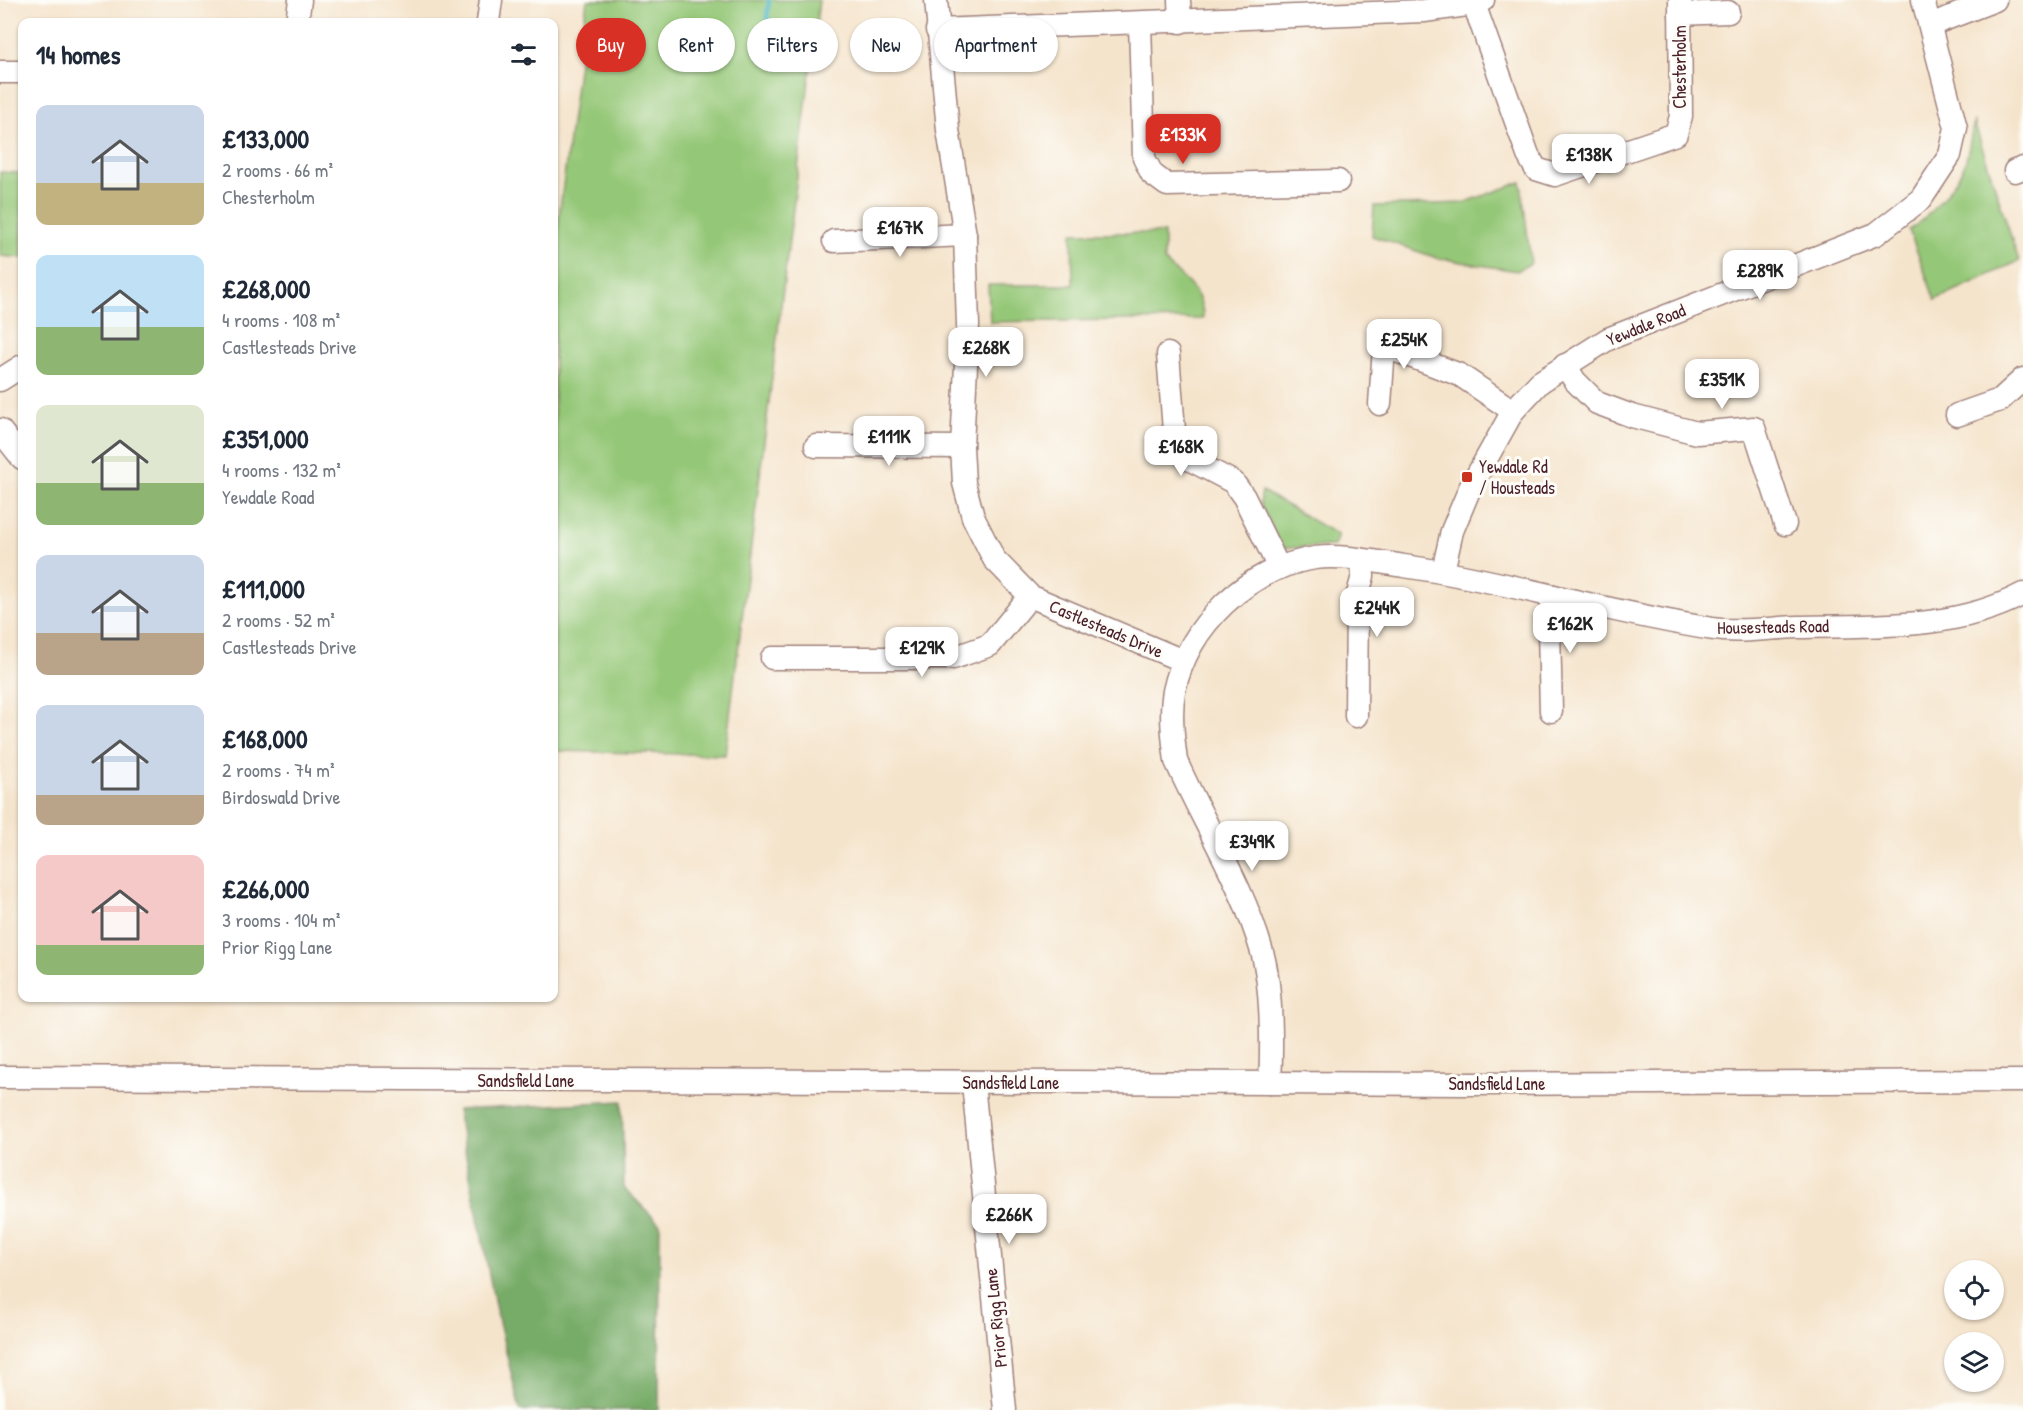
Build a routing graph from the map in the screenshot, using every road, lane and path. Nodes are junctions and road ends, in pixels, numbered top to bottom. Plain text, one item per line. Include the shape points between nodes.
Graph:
1 (300, 0) edge
2 (491, 0) edge
3 (936, 0) edge
4 (1923, 0) edge
5 (1995, 0) edge
6 (1478, 2) edge
7 (1680, 7) edge
8 (1179, 11) edge
9 (1728, 12) dead end
10 (298, 18) edge
11 (489, 18) edge
12 (937, 18) edge
13 (1140, 23) junction
14 (1930, 25) junction
15 (1058, 26) edge
16 (0, 72) edge
17 (18, 72) edge
18 (942, 72) edge
19 (1338, 181) dead end
20 (965, 235) junction
21 (834, 241) dead end
22 (1168, 354) dead end
23 (1565, 365) junction
24 (18, 369) edge
25 (2023, 379) edge
26 (0, 380) edge
27 (1380, 405) dead end
28 (1513, 411) junction
29 (1958, 415) dead end
30 (0, 430) edge
31 (816, 446) dead end
32 (962, 447) junction
33 (18, 453) edge
34 (1785, 524) dead end
35 (1362, 560) junction
36 (1280, 568) junction
37 (1443, 572) junction
38 (2023, 594) edge
39 (1030, 596) junction
40 (1553, 596) junction
41 (772, 658) dead end
42 (1183, 661) junction
43 (1551, 711) dead end
44 (1356, 716) dead end
45 (0, 1077) edge
46 (2023, 1081) edge
47 (973, 1083) junction
48 (1270, 1083) junction
49 (1005, 1410) edge

1 - 10 street
2 - 11 street
3 - 12 street, Castlesteads Drive
4 - 14 street, Yewdale Road
5 - 14 street
6 - 7 street, Chesterholm via 1528,154 1536,168 1555,175 1676,134 1681,116
6 - 8 street, Chesterholm via 1424,11
7 - 9 street
8 - 13 street, Chesterholm
13 - 15 street, Chesterholm
13 - 19 street via 1144,158 1152,174 1167,185
14 - 23 street, Yewdale Road via 1956,128 1950,155 1922,199 1876,234 1608,339
16 - 17 street
18 - 20 street, Castlesteads Drive
20 - 21 street
20 - 32 street, Castlesteads Drive via 968,325
22 - 36 street via 1175,443 1187,458 1233,482
23 - 28 street, Yewdale Road via 1540,382
23 - 34 street via 1597,403 1632,416 1696,433 1754,428
24 - 26 street
25 - 29 street via 2001,400
27 - 28 street via 1386,340 1460,375
28 - 37 street, Yewdale Road via 1470,488 1452,531
30 - 33 street
31 - 32 street
32 - 39 street, Castlesteads Drive via 964,483 973,517 994,559
35 - 36 street, Housesteads Road via 1316,558
35 - 37 street, Housesteads Road
35 - 44 street via 1363,576 1357,597
36 - 42 street, Housesteads Road via 1243,587 1206,622
37 - 40 street, Housesteads Road
38 - 40 street, Housesteads Road via 1935,623 1716,630
39 - 41 street, Castlesteads Drive via 990,645 953,658
39 - 42 street, Castlesteads Drive
40 - 43 street via 1549,630
42 - 48 street, Housesteads Road via 1174,693 1176,760 1228,865 1262,953 1270,1020
45 - 47 street, Sandsfield Lane
46 - 48 street, Sandsfield Lane
47 - 48 street, Sandsfield Lane
47 - 49 street, Prior Rigg Lane

